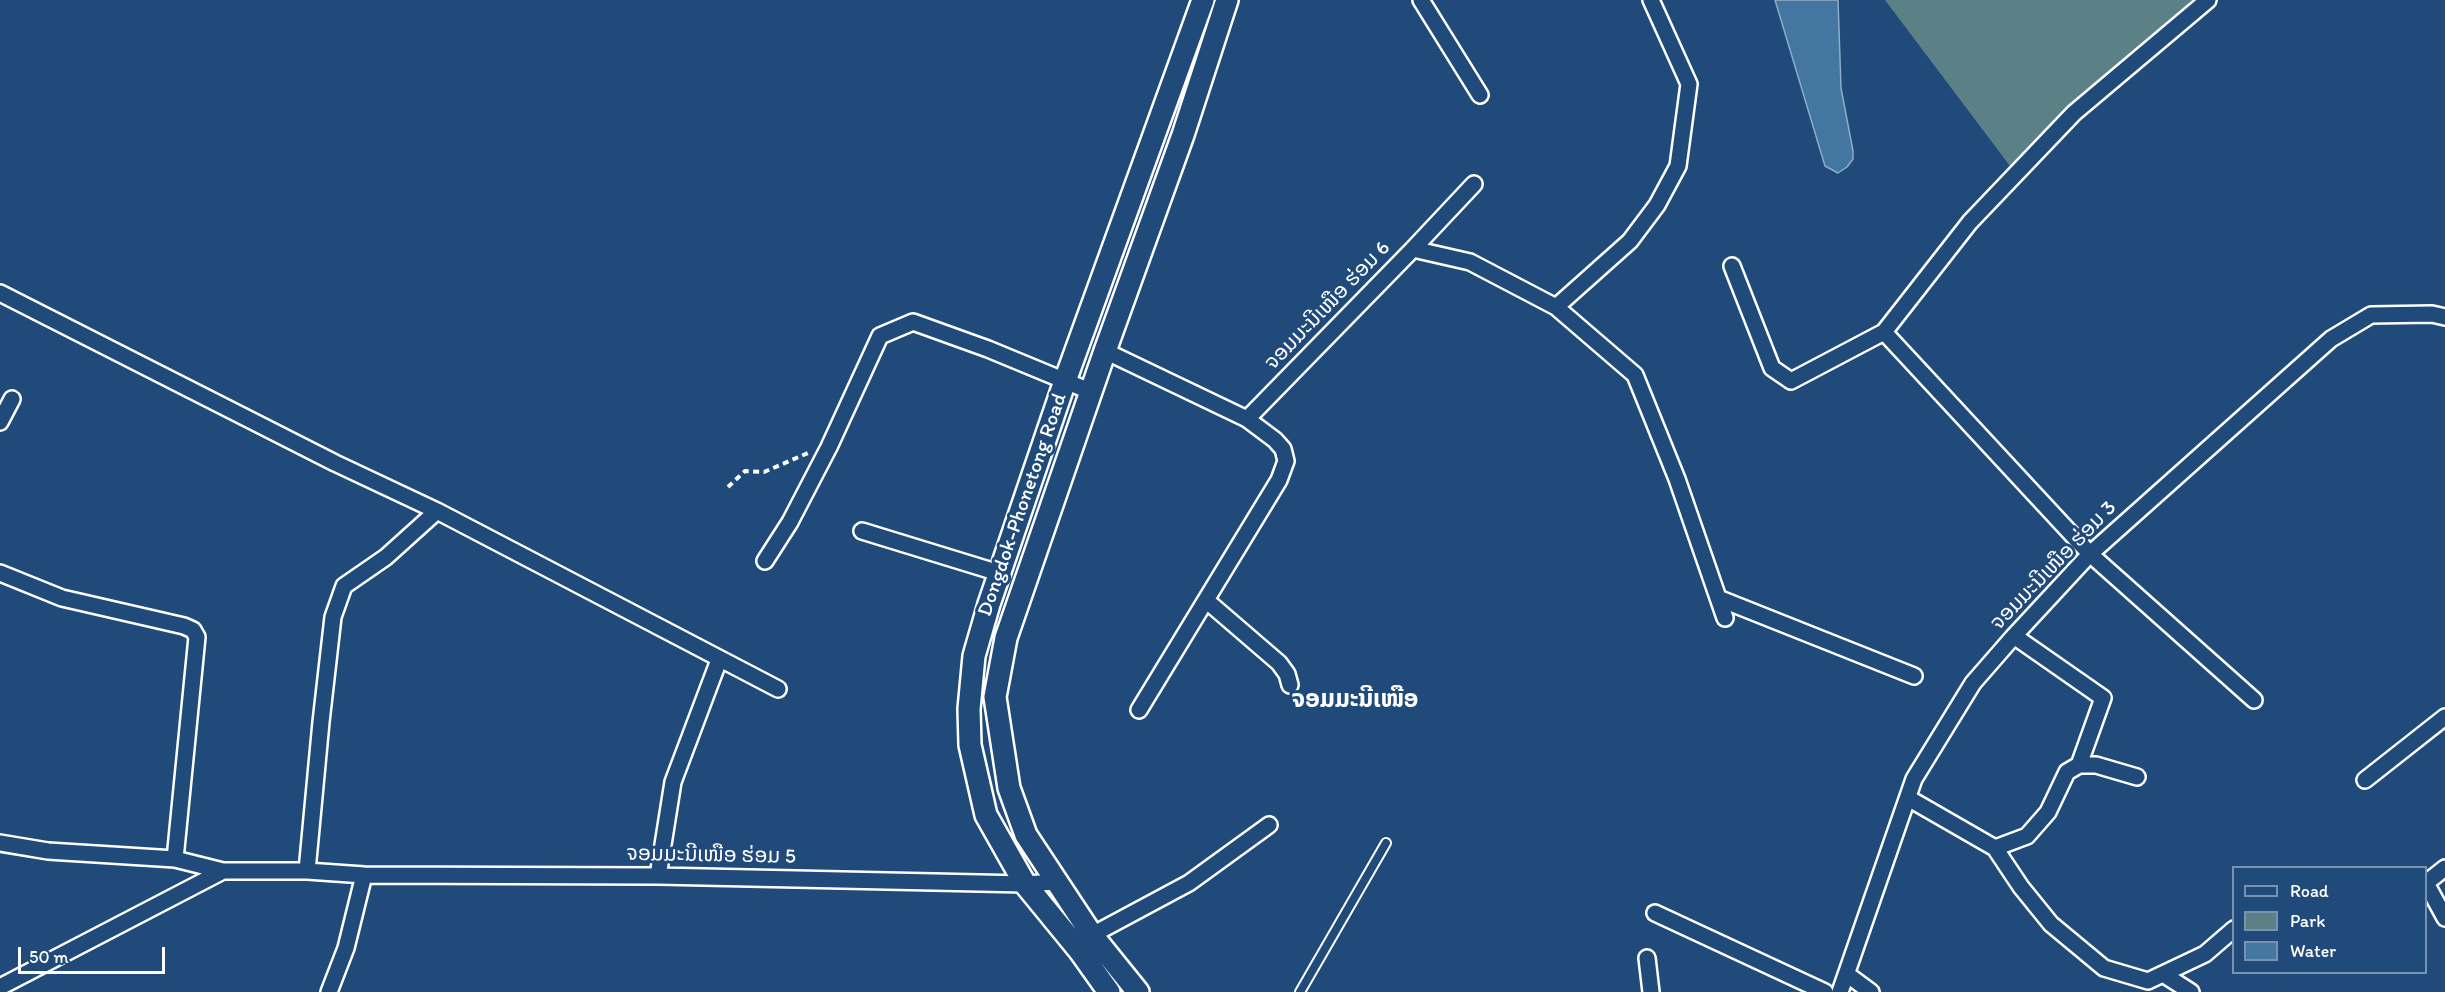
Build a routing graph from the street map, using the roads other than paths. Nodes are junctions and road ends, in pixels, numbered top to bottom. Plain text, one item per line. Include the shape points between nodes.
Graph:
1 (1203, 0) edge
2 (1227, 0) edge
3 (1421, 0) edge
4 (1651, 0) edge
5 (2208, 0) edge
6 (1480, 95) dead end
7 (1474, 184) dead end
8 (1413, 249) junction
9 (1732, 266) dead end
10 (0, 293) edge
11 (1556, 307) junction
12 (2445, 317) edge
13 (1884, 332) junction
14 (1105, 351) junction
15 (1065, 381) junction
16 (1092, 392) junction
17 (12, 399) dead end
18 (1247, 419) junction
19 (0, 422) edge
20 (437, 511) junction
21 (861, 531) dead end
22 (2090, 554) junction
23 (765, 561) dead end
24 (0, 573) edge
25 (999, 573) junction
26 (1718, 598) junction
27 (1208, 601) junction
28 (1725, 618) dead end
29 (2014, 636) junction
30 (719, 660) junction
31 (1914, 676) dead end
32 (1290, 685) dead end
33 (778, 689) dead end
34 (2254, 700) dead end
35 (1139, 710) dead end
36 (2445, 717) edge
37 (2079, 765) junction
38 (2137, 777) dead end
39 (2365, 780) dead end
40 (1908, 798) junction
41 (1269, 825) dead end
42 (0, 843) edge
43 (1386, 843) dead end
44 (1995, 848) junction
45 (175, 859) junction
46 (2445, 868) edge
47 (223, 871) junction
48 (307, 871) junction
49 (364, 875) junction
50 (658, 876) junction
51 (1056, 882) junction
52 (2427, 882) edge
53 (1025, 884) junction
54 (2427, 885) edge
55 (1655, 913) dead end
56 (2445, 918) edge
57 (2232, 931) edge
58 (1092, 935) junction
59 (1647, 958) dead end
60 (2163, 974) junction
61 (1848, 975) junction
62 (0, 987) edge
63 (329, 992) edge
64 (1109, 992) edge
65 (1138, 992) edge
66 (1300, 992) edge
67 (1652, 992) edge
68 (1825, 992) edge
69 (1840, 992) edge
70 (1871, 992) edge
71 (2192, 992) edge

1 - 15 main road, Dongdok-Phonetong Road
2 - 14 main road, Dongdok-Phonetong Road via 1184,135
3 - 6 street
4 - 11 street via 1689,84 1678,166 1657,205 1630,241
5 - 13 street via 2074,113 1970,222
7 - 8 street
8 - 11 street, ຈອມມະນີເໜືອ ຮ່ອມ 6 via 1470,262
8 - 18 street, ຈອມມະນີເໜືອ ຮ່ອມ 6
9 - 13 street via 1772,368 1791,381
10 - 20 street
11 - 26 street, ຈອມມະນີເໜືອ ຮ່ອມ 6 via 1635,375 1677,479
12 - 22 street, ຈອມມະນີເໜືອ ຮ່ອມ 3 via 2371,315 2331,339
13 - 22 street
14 - 16 main road, Dongdok-Phonetong Road
14 - 18 street
15 - 16 street
15 - 23 street via 913,322 880,336 829,447
15 - 25 main road, Dongdok-Phonetong Road
16 - 51 main road, Dongdok-Phonetong Road via 1006,638 995,697 1009,788 1026,835
17 - 19 street
18 - 27 street via 1275,440 1286,461 1279,480
20 - 30 street
20 - 48 street via 386,557 344,586 333,617
21 - 25 street
22 - 29 street, ຈອມມະນີເໜືອ ຮ່ອມ 3
22 - 34 street
24 - 45 street via 62,598 193,630 197,637
25 - 53 main road, Dongdok-Phonetong Road via 974,656 970,745 986,816
26 - 28 street, ຈອມມະນີເໜືອ ຮ່ອມ 6
26 - 31 street
27 - 32 street via 1279,663
27 - 35 street
29 - 37 street via 2103,699
29 - 40 street, ຈອມມະນີເໜືອ ຮ່ອມ 3 via 1973,683 1914,779
30 - 33 street
30 - 50 street via 673,782
36 - 39 street
37 - 38 street via 2096,765
37 - 44 street via 2067,772 2048,812 2027,836
40 - 44 street
40 - 61 street, ຈອມມະນີເໜືອ ຮ່ອມ 3
41 - 58 street via 1189,883
42 - 45 street via 48,851
43 - 66 lane
44 - 60 street via 2051,924 2104,968 2148,981
45 - 47 street
46 - 52 street
47 - 48 street, ຈອມມະນີເໜືອ ຮ່ອມ 5
47 - 62 street
48 - 49 street, ຈອມມະນີເໜືອ ຮ່ອມ 5
49 - 50 street, ຈອມມະນີເໜືອ ຮ່ອມ 5
49 - 63 street via 346,948
50 - 53 street, ຈອມມະນີເໜືອ ຮ່ອມ 5
51 - 53 street, ຈອມມະນີເໜືອ ຮ່ອມ 5
51 - 58 main road, Dongdok-Phonetong Road
53 - 64 main road, Dongdok-Phonetong Road
54 - 56 street
55 - 68 street
57 - 60 street via 2205,954
58 - 65 main road, Dongdok-Phonetong Road
59 - 67 street
60 - 71 street
61 - 69 street, ຈອມມະນີເໜືອ ຮ່ອມ 3
61 - 70 street

